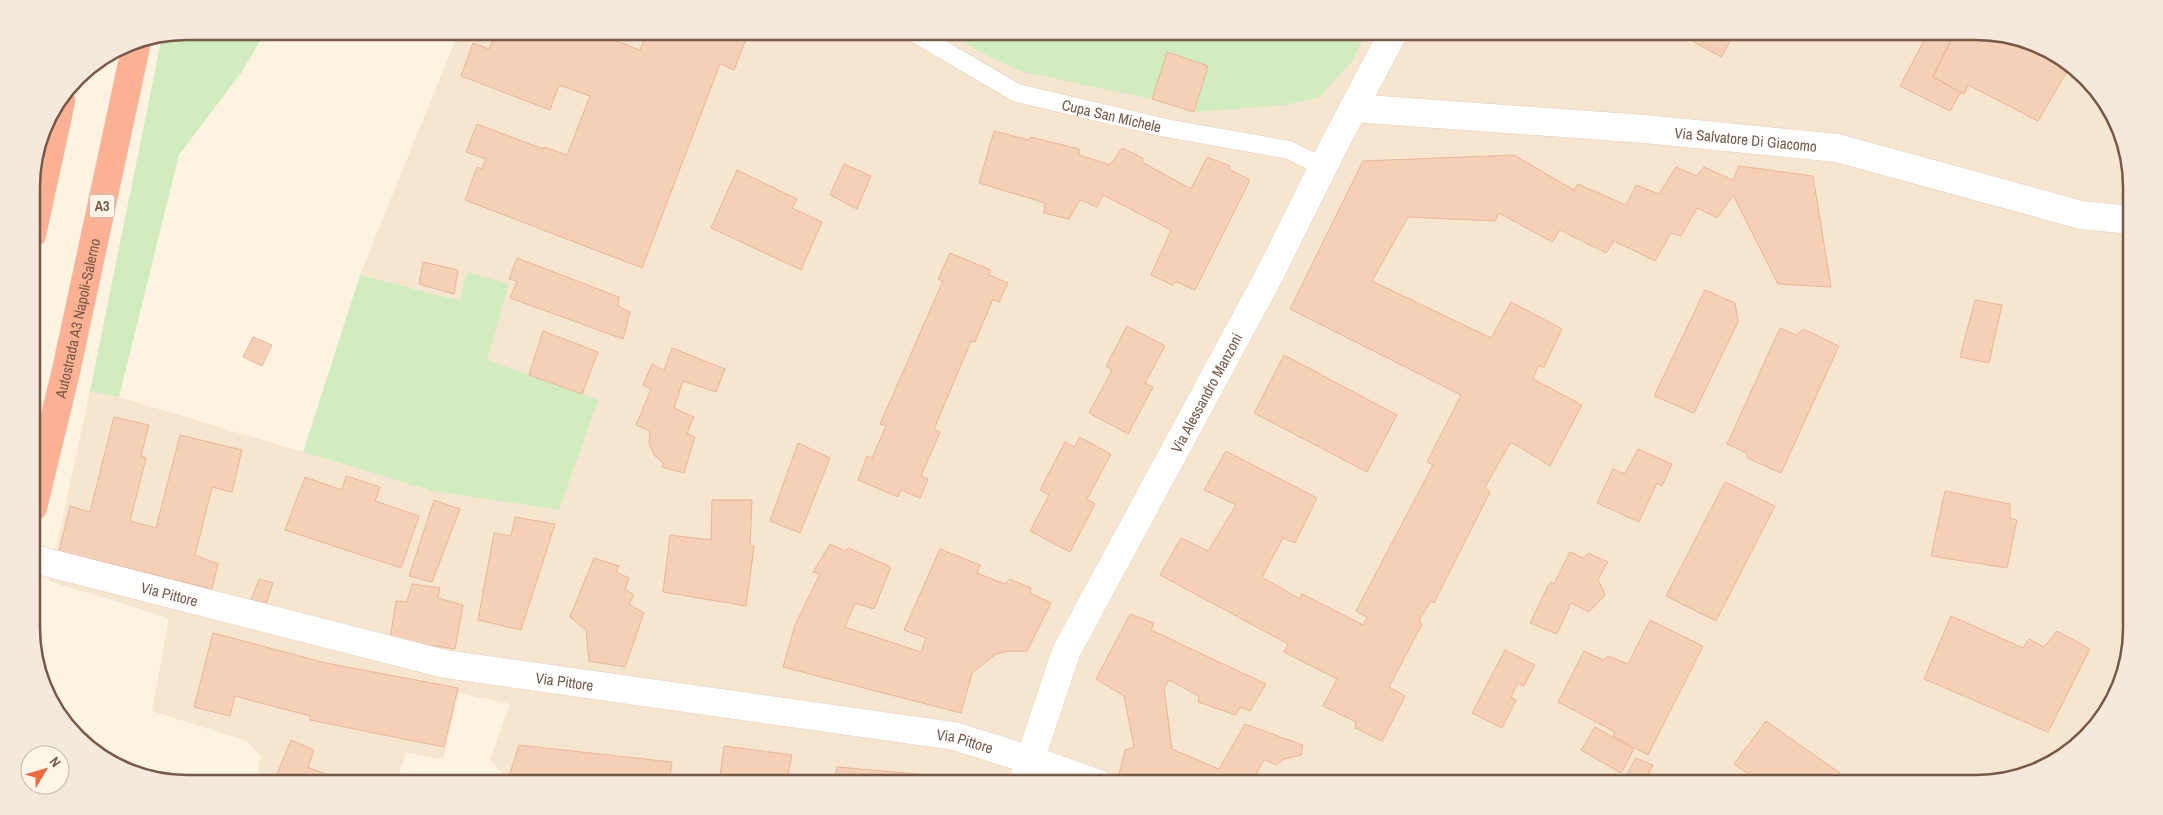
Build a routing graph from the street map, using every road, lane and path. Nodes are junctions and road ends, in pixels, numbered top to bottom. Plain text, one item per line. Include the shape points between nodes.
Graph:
1 (926, 40) edge
2 (1389, 40) edge
3 (135, 50) edge
4 (1353, 108) junction
5 (56, 120) edge
6 (1323, 167) junction
7 (40, 196) edge
8 (2123, 219) edge
9 (40, 478) edge
10 (40, 561) edge
11 (1026, 772) edge
12 (1044, 775) edge

1 - 6 lane, Cupa San Michele via 1017,93 1166,128 1289,150
2 - 4 street, Via Alessandro Manzoni
3 - 9 highway, Autostrada A3 Napoli-Salerno / A3
4 - 6 street, Via Alessandro Manzoni
4 - 8 street, Via Salvatore Di Giacomo via 1645,129 1837,148 2081,215
5 - 7 highway
6 - 11 street, Via Alessandro Manzoni via 1270,274 1066,652
10 - 11 street, Via Pittore via 445,664 954,736
11 - 12 street, Via Pittore

